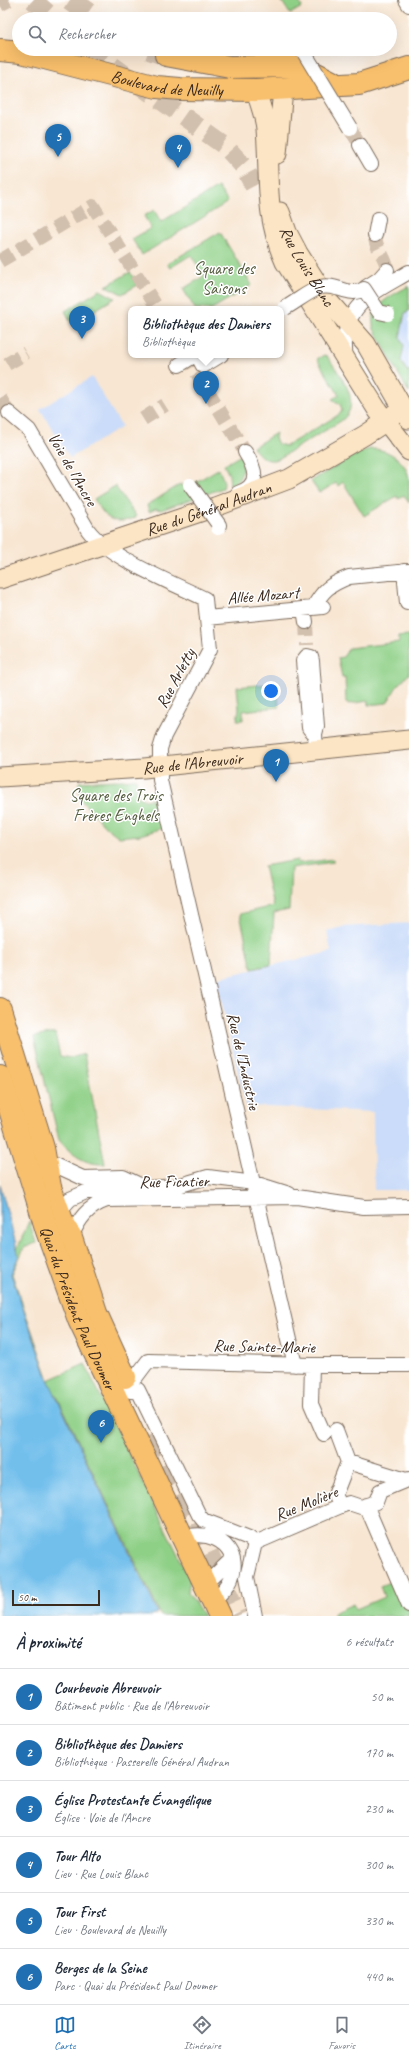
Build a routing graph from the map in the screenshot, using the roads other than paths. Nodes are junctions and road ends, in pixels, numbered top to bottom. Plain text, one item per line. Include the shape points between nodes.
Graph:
1 (406, 0) edge
2 (409, 5) edge
3 (0, 50) edge
4 (12, 51) edge
5 (39, 56) edge
6 (166, 56) tunnel mouth
7 (306, 56) edge
8 (409, 68) edge
9 (338, 85) junction
10 (256, 90) junction
11 (284, 90) junction
12 (350, 128) tunnel mouth
13 (360, 145) tunnel mouth
14 (371, 164) dead end
15 (254, 186) tunnel mouth
16 (378, 219) dead end
17 (374, 234) tunnel mouth
18 (387, 270) dead end
19 (409, 272) edge
20 (295, 280) junction
21 (364, 289) junction
22 (284, 308) edge
23 (381, 316) dead end
24 (349, 324) junction
25 (191, 358) edge
26 (198, 358) edge
27 (216, 358) edge
28 (346, 359) junction
29 (179, 365) dead end
30 (9, 413) tunnel mouth
31 (405, 413) edge
32 (385, 422) junction
33 (409, 451) edge
34 (245, 452) tunnel mouth
35 (190, 485) dead end
36 (215, 507) junction
37 (218, 528) dead end
38 (103, 545) junction
39 (407, 571) edge
40 (0, 580) edge
41 (409, 603) edge
42 (207, 618) junction
43 (307, 651) tunnel mouth
44 (409, 740) edge
45 (315, 742) junction
46 (160, 766) junction
47 (0, 777) edge
48 (0, 1009) edge
49 (0, 1077) edge
50 (46, 1161) junction
51 (254, 1183) junction
52 (146, 1188) junction
53 (297, 1197) junction
54 (257, 1198) junction
55 (408, 1207) edge
56 (59, 1211) junction
57 (47, 1231) junction
58 (70, 1237) junction
59 (295, 1365) junction
60 (312, 1365) junction
61 (409, 1365) edge
62 (132, 1383) junction
63 (311, 1388) junction
64 (322, 1399) dead end
65 (148, 1412) junction
66 (133, 1419) junction
67 (348, 1462) junction
68 (408, 1480) edge
69 (366, 1505) junction
70 (341, 1506) junction
71 (215, 1531) junction
72 (190, 1536) junction
73 (255, 1546) junction
74 (232, 1557) junction
75 (211, 1579) junction
76 (409, 1605) edge
77 (220, 1606) edge
78 (230, 1616) edge
79 (255, 1616) edge

1 - 2 street
3 - 4 main road, Boulevard de Neuilly
5 - 10 main road, Boulevard de Neuilly via 157,87
6 - 9 main road via 223,66 301,66
7 - 12 street, bridge
8 - 9 main road, Boulevard de Neuilly via 359,84
9 - 11 main road, Boulevard de Neuilly
10 - 11 main road, Boulevard de Neuilly
10 - 20 main road, Rue Louis Blanc via 266,129 270,216 279,248
11 - 24 main road, Rue Louis Blanc via 276,170 279,207 287,232 298,253 329,302
13 - 14 street
15 - 20 main road, Rue Louis Blanc via 267,237
16 - 17 street
18 - 21 street
19 - 24 street via 360,302
20 - 28 main road, Rue Louis Blanc
21 - 22 street, bridge via 351,293 321,287
21 - 23 street, bridge
24 - 28 street via 345,342
24 - 31 main road, Rue Louis Blanc via 366,344
25 - 29 street
26 - 27 street via 203,366
28 - 32 main road, Rue Louis Blanc
30 - 38 street, Voie de l'Ancre via 29,430 88,530
31 - 32 main road, Rue du Général Audran
32 - 33 main road, Rue Louis Blanc
32 - 36 main road, Rue du Général Audran via 289,479
34 - 36 street via 254,468 253,481 247,489 227,497
35 - 37 street, bridge via 219,525
36 - 38 main road, Rue du Général Audran
38 - 40 main road, Rue du Général Audran
38 - 42 street, Rue Arletty via 121,557 205,599
39 - 41 street
39 - 42 street, Allée Mozart via 348,577 323,591 311,612
42 - 46 street, Rue Arletty via 210,649 164,736 160,749
43 - 45 street via 312,661 317,726
44 - 45 main road, Rue de l'Abreuvoir
45 - 46 main road, Rue de l'Abreuvoir
46 - 47 main road, Rue de l'Abreuvoir
46 - 51 street, Rue de l'Industrie via 160,780 171,832
48 - 50 main road, Quai du Président Paul Doumer
49 - 57 main road, Quai du Président Paul Doumer
50 - 52 street, Rue Ficatier via 83,1178 123,1177
50 - 56 main road, Quai du Président Paul Doumer via 47,1175
51 - 52 street, Rue Ficatier via 208,1177 177,1186
51 - 53 street, Rue Ficatier
51 - 54 street, Rue de l'Industrie
52 - 56 street, Rue Ficatier via 86,1192 70,1199
53 - 54 street, Rue Ficatier
53 - 55 street, Rue Ficatier via 364,1207
54 - 58 street, Rue Ficatier via 107,1200 92,1206 80,1218
54 - 59 street, Rue de l'Industrie
56 - 57 street, Rue Ficatier
56 - 58 main road, Quai du Président Paul Doumer
57 - 77 main road, Quai du Président Paul Doumer via 79,1320
58 - 62 main road, Quai du Président Paul Doumer via 96,1313
59 - 60 street, Rue Sainte-Marie
59 - 62 street, Rue Sainte-Marie via 148,1361
60 - 61 street, Rue Sainte-Marie
60 - 63 street
62 - 65 street
62 - 66 street via 130,1390 124,1383 117,1386
63 - 64 street
63 - 67 street via 311,1404
65 - 66 street
65 - 71 street via 199,1515
66 - 72 street
67 - 68 street
67 - 70 street via 335,1495
68 - 69 street via 380,1491 376,1502
69 - 70 street, Rue Molière via 361,1507 349,1503
69 - 76 street
70 - 73 street, Rue Molière
71 - 72 street
71 - 73 street via 249,1538
71 - 74 street
72 - 75 street
73 - 74 street, Rue Molière
73 - 79 street via 247,1577
74 - 75 street
74 - 77 street via 235,1564 233,1578
75 - 77 street
77 - 78 street

